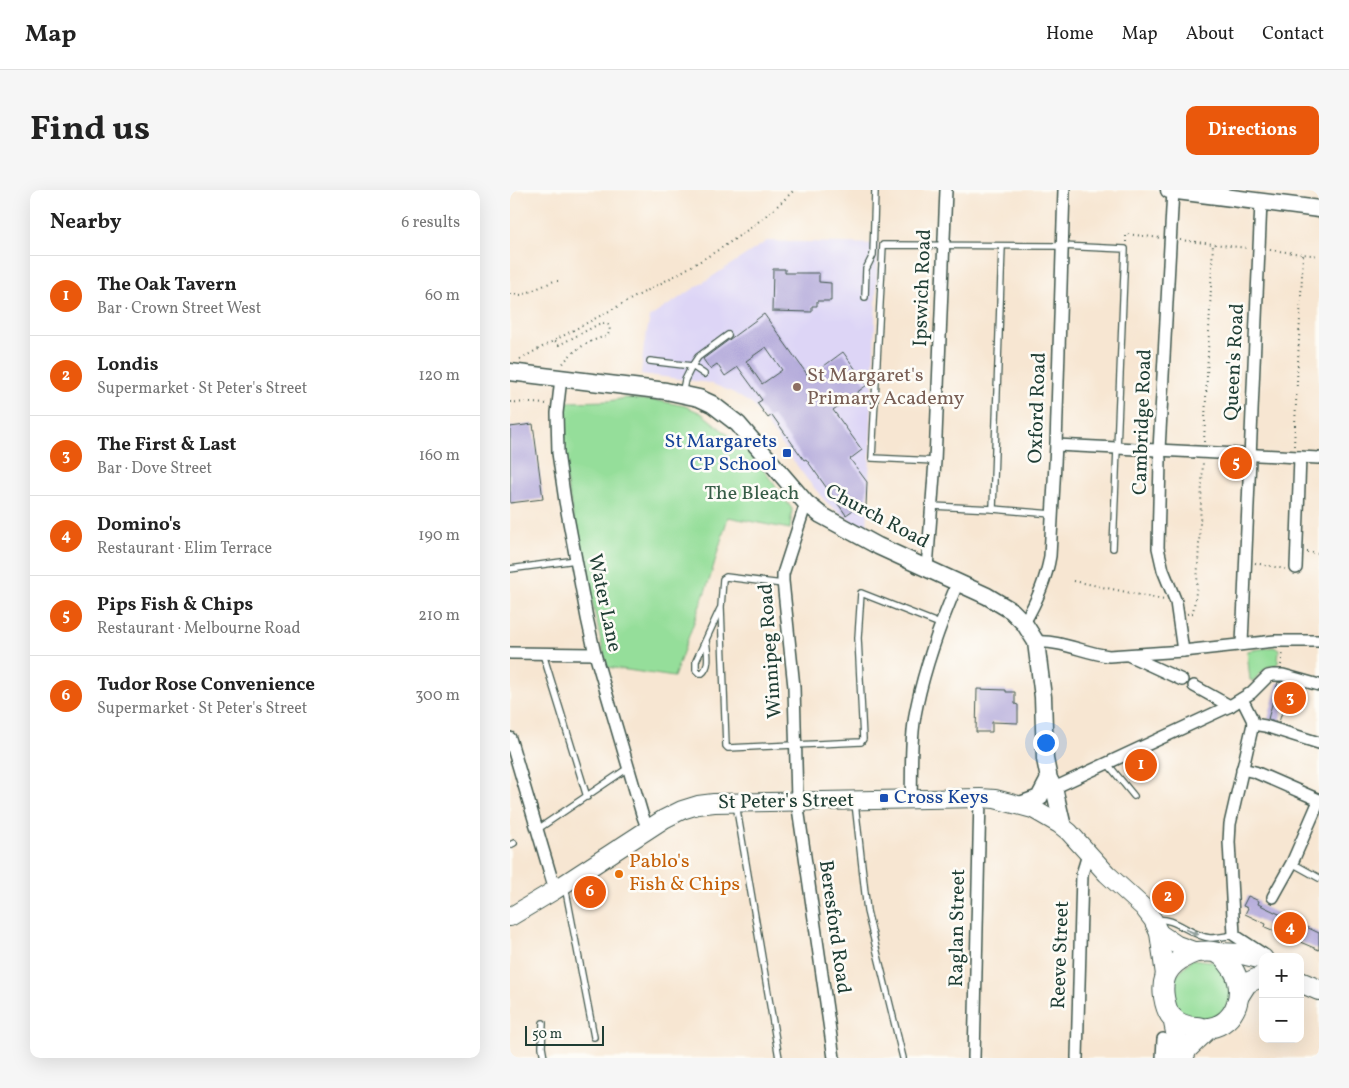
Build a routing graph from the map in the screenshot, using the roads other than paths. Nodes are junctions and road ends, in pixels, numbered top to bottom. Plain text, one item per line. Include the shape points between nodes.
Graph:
1 (875, 190) edge
2 (946, 190) edge
3 (1064, 190) edge
4 (1169, 190) edge
5 (1173, 190) edge
6 (1211, 193) edge
7 (1261, 202) junction
8 (1319, 209) edge
9 (943, 246) junction
10 (1002, 246) junction
11 (1061, 246) junction
12 (865, 297) dead end
13 (728, 335) dead end
14 (650, 361) dead end
15 (692, 366) junction
16 (516, 369) edge
17 (704, 374) dead end
18 (561, 378) junction
19 (682, 394) junction
20 (1056, 445) junction
21 (1116, 448) junction
22 (1159, 450) junction
23 (1250, 454) junction
24 (1297, 457) junction
25 (1319, 458) edge
26 (935, 461) junction
27 (806, 503) junction
28 (932, 506) junction
29 (992, 509) junction
30 (1052, 514) junction
31 (1114, 548) dead end
32 (576, 560) junction
33 (927, 568) junction
34 (1296, 568) road end
35 (510, 569) edge
36 (958, 582) junction
37 (783, 584) junction
38 (721, 607) junction
39 (1024, 623) junction
40 (940, 624) junction
41 (706, 640) junction
42 (1319, 640) edge
43 (1036, 642) junction
44 (1242, 644) junction
45 (1183, 651) junction
46 (510, 653) edge
47 (543, 654) junction
48 (595, 654) junction
49 (1129, 656) junction
50 (1182, 680) dead end
51 (1319, 684) edge
52 (1194, 686) dead end
53 (1242, 699) junction
54 (1230, 706) junction
55 (1253, 724) junction
56 (510, 738) edge
57 (1319, 743) edge
58 (795, 745) junction
59 (1107, 763) junction
60 (628, 768) junction
61 (1242, 769) junction
62 (1050, 785) junction
63 (1134, 796) dead end
64 (587, 797) junction
65 (980, 798) junction
66 (911, 800) junction
67 (797, 801) junction
68 (855, 801) junction
69 (1319, 801) edge
70 (736, 802) junction
71 (1020, 805) junction
72 (1063, 827) junction
73 (538, 829) junction
74 (648, 830) junction
75 (1090, 856) junction
76 (1292, 863) junction
77 (1319, 878) edge
78 (560, 887) junction
79 (1273, 898) dead end
80 (510, 916) edge
81 (1156, 926) junction
82 (1234, 934) junction
83 (1196, 952) junction
84 (1218, 953) junction
85 (1261, 953) edge
86 (1259, 958) edge
87 (1304, 973) edge
88 (1165, 975) junction
89 (1259, 978) edge
90 (1319, 978) edge
91 (1304, 984) edge
92 (1319, 990) edge
93 (1240, 994) junction
94 (1172, 1018) junction
95 (543, 1023) dead end
96 (1209, 1028) junction
97 (594, 1037) dead end
98 (1163, 1038) dead end
99 (544, 1058) edge
100 (778, 1058) edge
101 (834, 1058) edge
102 (903, 1058) edge
103 (974, 1058) edge
104 (1077, 1058) edge
105 (1162, 1058) edge
106 (1176, 1058) edge
107 (1183, 1058) edge

1 - 12 lane via 873,256 866,269
2 - 9 street, Ipswich Road
3 - 11 street, Oxford Road
4 - 5 main road
5 - 6 main road
5 - 22 street, Cambridge Road
6 - 7 main road
7 - 8 main road
7 - 23 street, Queen's Road
9 - 10 lane
9 - 26 street, Ipswich Road
9 - 26 lane via 883,245 872,458
10 - 11 lane
10 - 29 lane
11 - 20 street, Oxford Road
11 - 21 lane via 1125,249
13 - 15 lane
14 - 15 lane
15 - 17 lane
15 - 19 lane
16 - 18 main road, Church Road
18 - 19 main road, Church Road
18 - 32 street, Water Lane via 558,453
19 - 27 main road, Church Road via 712,404 738,424
20 - 21 street
20 - 30 street, Oxford Road
21 - 22 street
21 - 31 lane
22 - 23 street
22 - 45 street, Cambridge Road via 1158,548 1176,602
23 - 24 street
23 - 44 street, Queen's Road
24 - 25 street
24 - 34 street
26 - 28 street, Ipswich Road
27 - 33 main road, Church Road via 842,527
27 - 37 street, Winnipeg Road
28 - 29 lane
28 - 33 street, Ipswich Road
29 - 30 lane
30 - 39 street, Oxford Road via 1047,575 1037,602
32 - 35 lane
32 - 48 street, Water Lane
33 - 36 main road, Church Road
36 - 39 main road, Church Road via 988,596
36 - 40 street
37 - 38 lane via 724,577
37 - 58 street, Winnipeg Road via 794,686
38 - 41 lane
38 - 58 lane via 726,746
39 - 43 main road, Church Road
40 - 58 lane via 861,593 858,638 863,739 861,742
40 - 66 street via 917,706
41 - 41 lane via 695,665 698,673 702,674 707,668
42 - 44 street
43 - 49 street via 1056,643 1097,655
43 - 62 main road
44 - 45 street
45 - 49 street
46 - 47 street
47 - 48 street
47 - 64 lane
48 - 60 street, Water Lane
49 - 50 street
51 - 53 street via 1280,674 1268,676
52 - 54 street
53 - 54 street
53 - 55 street
54 - 59 street
55 - 57 street
55 - 61 street
56 - 73 street
58 - 67 street, Winnipeg Road
59 - 62 street
59 - 63 lane
60 - 64 lane
60 - 74 street, Water Lane
61 - 69 street
61 - 82 street via 1229,842
62 - 71 main road via 1039,798
62 - 72 main road
64 - 73 lane
65 - 66 main road, St Peter's Street
65 - 71 main road, St Peter's Street
65 - 103 street, Raglan Street
66 - 68 main road, St Peter's Street
67 - 68 main road, St Peter's Street
67 - 70 main road, St Peter's Street
67 - 101 street, Beresford Road
68 - 102 lane via 867,911
69 - 76 street
70 - 74 main road, St Peter's Street via 698,805 682,810
70 - 100 lane
71 - 72 main road, St Peter's Street
72 - 75 main road, St Peter's Street
73 - 78 street
74 - 78 main road, St Peter's Street
75 - 81 main road, St Peter's Street via 1143,907
75 - 104 street, Reeve Street via 1082,874
76 - 77 lane
76 - 79 street
78 - 80 main road, St Peter's Street
78 - 97 lane
81 -> 82 lane via 1168,919 1210,938
81 - 83 main road, St Peter's Street via 1177,945
81 - 88 main road
82 - 85 street
83 - 84 highway
83 - 88 highway via 1179,961
84 - 86 highway
84 - 93 highway via 1236,973
87 - 90 highway
88 - 94 highway via 1165,1003
89 - 93 highway via 1247,983
91 - 92 highway
93 - 96 highway via 1227,1019
94 - 96 highway via 1193,1027
94 - 106 highway via 1177,1037
95 - 99 lane
96 - 107 highway via 1187,1049
98 - 105 street

